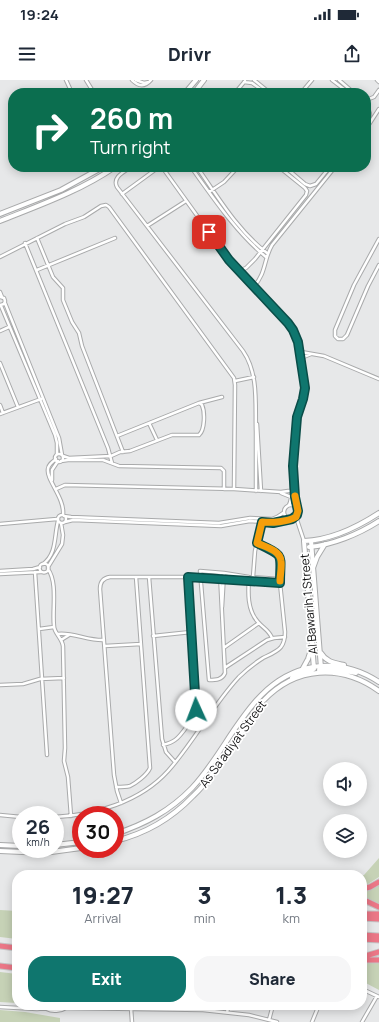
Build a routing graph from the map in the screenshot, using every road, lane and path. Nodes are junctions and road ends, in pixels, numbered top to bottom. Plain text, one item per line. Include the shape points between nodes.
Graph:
1 (132, 80) edge
2 (136, 80) edge
3 (151, 80) edge
4 (196, 80) edge
5 (204, 80) edge
6 (254, 80) edge
7 (312, 80) edge
8 (332, 80) edge
9 (339, 80) edge
10 (245, 81) edge
11 (189, 88) edge
12 (198, 88) edge
13 (259, 88) edge
14 (264, 88) edge
15 (305, 88) edge
16 (342, 88) edge
17 (348, 88) edge
18 (379, 90) edge
19 (371, 98) edge
20 (379, 109) edge
21 (371, 121) edge
22 (94, 172) edge
23 (107, 172) edge
24 (125, 172) edge
25 (152, 172) edge
26 (166, 172) edge
27 (195, 172) edge
28 (200, 172) edge
29 (233, 172) edge
30 (285, 172) edge
31 (290, 172) edge
32 (326, 172) edge
33 (331, 172) edge
34 (213, 190) junction
35 (209, 192) junction
36 (122, 194) junction
37 (186, 201) junction
38 (0, 214) edge
39 (0, 221) edge
40 (147, 226) junction
41 (37, 238) junction
42 (115, 238) dead end
43 (379, 239) edge
44 (25, 243) junction
45 (262, 250) junction
46 (260, 252) junction
47 (267, 253) junction
48 (0, 256) edge
49 (266, 257) junction
50 (48, 265) junction
51 (379, 265) edge
52 (37, 270) junction
53 (240, 271) junction
54 (254, 286) junction
55 (0, 292) edge
56 (1, 297) edge
57 (4, 303) junction
58 (0, 305) edge
59 (10, 327) junction
60 (0, 331) edge
61 (301, 352) junction
62 (311, 354) junction
63 (301, 358) junction
64 (0, 363) edge
65 (254, 377) junction
66 (379, 378) edge
67 (234, 381) junction
68 (222, 397) dead end
69 (41, 399) junction
70 (198, 403) junction
71 (0, 405) edge
72 (18, 408) junction
73 (2, 414) edge
74 (150, 423) junction
75 (117, 436) junction
76 (157, 440) junction
77 (257, 440) junction
78 (124, 452) junction
79 (58, 454) junction
80 (62, 455) junction
81 (111, 456) junction
82 (58, 461) junction
83 (112, 463) junction
84 (256, 463) junction
85 (260, 463) junction
86 (56, 489) junction
87 (224, 489) junction
88 (234, 489) junction
89 (293, 490) junction
90 (256, 491) junction
91 (261, 491) junction
92 (281, 492) junction
93 (291, 497) junction
94 (295, 497) junction
95 (289, 505) junction
96 (298, 509) junction
97 (283, 513) junction
98 (379, 513) edge
99 (64, 515) junction
100 (296, 517) junction
101 (288, 519) junction
102 (262, 520) junction
103 (60, 521) junction
104 (143, 521) junction
105 (379, 521) edge
106 (0, 524) edge
107 (304, 541) junction
108 (310, 541) junction
109 (257, 543) junction
110 (324, 544) junction
111 (304, 547) junction
112 (311, 547) junction
113 (43, 564) junction
114 (40, 566) junction
115 (48, 568) junction
116 (313, 571) junction
117 (35, 572) junction
118 (41, 572) junction
119 (1, 573) edge
120 (220, 573) junction
121 (224, 573) junction
122 (136, 577) junction
123 (149, 577) junction
124 (188, 577) junction
125 (201, 577) junction
126 (251, 577) junction
127 (222, 578) junction
128 (280, 579) junction
129 (249, 581) junction
130 (280, 583) junction
131 (259, 623) junction
132 (54, 627) junction
133 (39, 629) junction
134 (191, 632) junction
135 (58, 634) junction
136 (69, 635) junction
137 (153, 636) junction
138 (285, 637) junction
139 (272, 638) junction
140 (61, 640) junction
141 (104, 640) junction
142 (141, 644) junction
143 (105, 646) junction
144 (224, 647) junction
145 (312, 647) junction
146 (320, 648) junction
147 (225, 667) junction
148 (321, 669) junction
149 (302, 670) junction
150 (314, 670) junction
151 (368, 675) junction
152 (64, 678) junction
153 (42, 679) junction
154 (379, 682) edge
155 (0, 685) edge
156 (379, 691) edge
157 (163, 745) junction
158 (47, 755) dead end
159 (175, 762) junction
160 (116, 787) junction
161 (121, 803) junction
162 (0, 815) edge
163 (12, 816) edge
164 (64, 816) edge
165 (71, 816) junction
166 (124, 830) edge
167 (124, 839) edge
168 (0, 845) edge
169 (12, 846) edge
170 (72, 849) edge
171 (0, 851) edge
172 (379, 882) edge
173 (367, 888) edge
174 (367, 901) edge
175 (379, 906) edge
176 (367, 914) edge
177 (379, 914) edge
178 (367, 918) edge
179 (379, 919) edge
180 (367, 935) edge
181 (379, 936) edge
182 (367, 939) edge
183 (379, 940) edge
184 (0, 946) edge
185 (12, 947) edge
186 (379, 952) edge
187 (367, 956) edge
188 (367, 960) edge
189 (379, 960) edge
190 (0, 966) edge
191 (12, 967) edge
192 (367, 992) edge
193 (378, 997) edge
194 (0, 1007) edge
195 (12, 1008) edge
196 (131, 1010) edge
197 (203, 1010) edge
198 (272, 1010) edge
199 (317, 1010) edge
200 (227, 1012) joint
201 (269, 1020) junction
202 (132, 1022) edge
203 (277, 1022) edge
204 (312, 1022) edge
205 (362, 1022) edge

1 - 3 street via 142,86
2 - 3 street via 144,83
4 - 11 street
5 - 12 street
6 - 14 street
7 - 15 street
8 - 16 street
9 - 17 street
10 - 13 street
18 - 19 street
20 - 21 street
22 - 38 street via 61,190
23 - 39 street via 82,187
24 - 36 street via 115,184
25 - 36 street
26 - 37 street
27 - 35 street
28 - 34 street
29 - 34 street
30 - 45 street via 305,188 307,193
31 - 32 street via 310,186 316,184
33 - 47 street
34 - 35 street
34 - 45 street via 249,238
35 - 46 street via 242,235
36 - 40 street
37 - 40 street
37 - 53 street
40 - 65 street via 243,352
41 - 44 street
41 - 50 street
41 - 67 street via 84,217 101,206 109,207
42 - 50 street
43 - 51 street via 334,330 338,339 343,339 347,335
44 - 48 street
44 - 52 street
45 - 46 street
45 - 47 street
46 - 49 street
46 - 53 street
47 - 49 street
49 - 54 street via 263,273
50 - 52 street
50 - 75 street via 63,288 63,300 72,322 80,333 82,346
52 - 81 street
53 - 54 street
54 - 61 street via 290,326
55 - 56 street
56 - 57 street via 5,300
57 - 58 street
57 - 69 street
58 - 59 street
59 - 60 street
59 - 69 street
61 - 62 street
61 - 63 street
62 - 63 street
62 - 66 street via 327,357
63 - 89 street via 304,392 297,417
64 - 72 street
65 - 67 street
65 - 77 street
67 - 88 street
68 - 70 street
69 - 72 street
69 - 79 street via 56,439
69 - 80 street via 60,441
70 - 74 street
70 - 76 street via 203,408 201,433
71 - 73 street
72 - 73 street
74 - 75 street
74 - 76 street
75 - 78 street
76 - 78 street
77 - 84 street
77 - 85 street
78 - 81 street
79 - 80 street
79 - 82 street via 55,456
80 - 81 street via 69,458
80 - 82 street via 63,459
81 - 83 street
82 - 83 street via 103,460
82 - 86 street via 51,473
83 - 87 street via 119,466 221,468 224,471
84 - 85 street
84 - 90 street
85 - 91 street
86 - 87 street via 65,485
86 - 99 street
87 - 88 street
88 - 90 street
89 - 92 street
89 - 93 street
89 - 94 street
90 - 91 street
91 - 92 street
92 - 93 street
93 - 94 street
93 - 95 street
94 - 96 street
95 - 96 street
95 - 97 street
96 - 100 street
97 - 101 street
97 - 102 street
98 - 108 street via 343,532
99 - 103 street via 59,516
99 - 103 street via 66,518
99 - 104 street
100 - 101 street
100 - 107 street
101 - 102 street via 277,523
102 - 104 street via 232,525
102 - 109 street
103 - 104 street
103 - 106 street
103 - 113 street via 54,549
103 - 115 street via 63,538 61,547
105 - 110 street via 356,533
107 - 108 street
107 - 111 street, Al Bawarih 1 Street
108 - 112 street, Al Bawarih 1 Street
109 - 126 street
109 - 128 street via 279,555
110 - 112 street
110 - 116 street
111 - 112 street
111 - 145 street, Al Bawarih 1 Street
112 - 116 street, Al Bawarih 1 Street
113 - 114 street
113 - 115 street
114 - 118 street
114 - 119 street
115 - 118 street via 46,572
115 - 132 street via 52,578
116 - 146 street, Al Bawarih 1 Street
117 - 118 street
117 - 119 street
117 - 133 street
120 - 121 street
120 - 125 street via 200,571
120 - 127 street
121 - 126 street
121 - 127 street
122 - 123 street
122 - 141 street via 108,577 101,583
122 - 142 street
123 - 124 street
123 - 137 street
124 - 125 street
124 - 134 street
125 - 127 street
125 - 147 street via 209,680 221,678
126 - 128 street
126 - 129 street
127 - 129 street
127 - 144 street
128 - 130 street
129 - 130 street
129 - 131 street via 250,605 254,618
130 - 138 street
131 - 139 street via 268,630
131 - 144 street
132 - 133 street
132 - 135 street
133 - 153 street
134 - 137 street
134 - 157 street via 196,710 178,737
135 - 136 street
135 - 140 street
136 - 140 street
136 - 141 street
137 - 157 street
138 - 139 street
138 - 159 street via 280,649 252,665 232,685
139 - 147 street
140 - 152 street
141 - 143 street
142 - 143 street
142 - 160 street via 150,768 132,784
143 - 160 street
144 - 147 street
145 - 149 street
145 - 150 street, Al Bawarih 1 Street
146 - 148 street, Al Bawarih 1 Street
146 - 151 street via 328,661 358,669
148 - 150 street, As Sa'adiyat Street
148 - 151 street, As Sa'adiyat Street via 341,667
148 - 156 street, As Sa'adiyat Street via 349,676
149 - 150 street, As Sa'adiyat Street
149 - 166 street, As Sa'adiyat Street via 277,681 262,693 198,780 178,801 152,819
150 - 167 street, As Sa'adiyat Street via 297,675 263,701 207,781 182,807 155,825
151 - 154 street, As Sa'adiyat Street
152 - 153 street
152 - 165 street via 64,761
153 - 155 street
153 - 158 street
157 - 159 street
159 - 161 street via 152,786
160 - 161 street
161 - 165 street
162 - 163 street
164 - 165 street
168 - 169 street
170 - 171 street via 44,853
172 - 173 highway
174 - 175 highway
176 - 177 highway
178 - 179 highway
180 - 181 highway
182 - 183 highway
184 - 185 highway
186 - 187 highway
188 - 189 highway
190 - 191 highway
192 - 193 street
193 - 205 street
194 - 195 street
196 - 202 street
197 - 200 street
198 - 201 street
199 - 204 street
200 - 201 street
201 - 203 street

